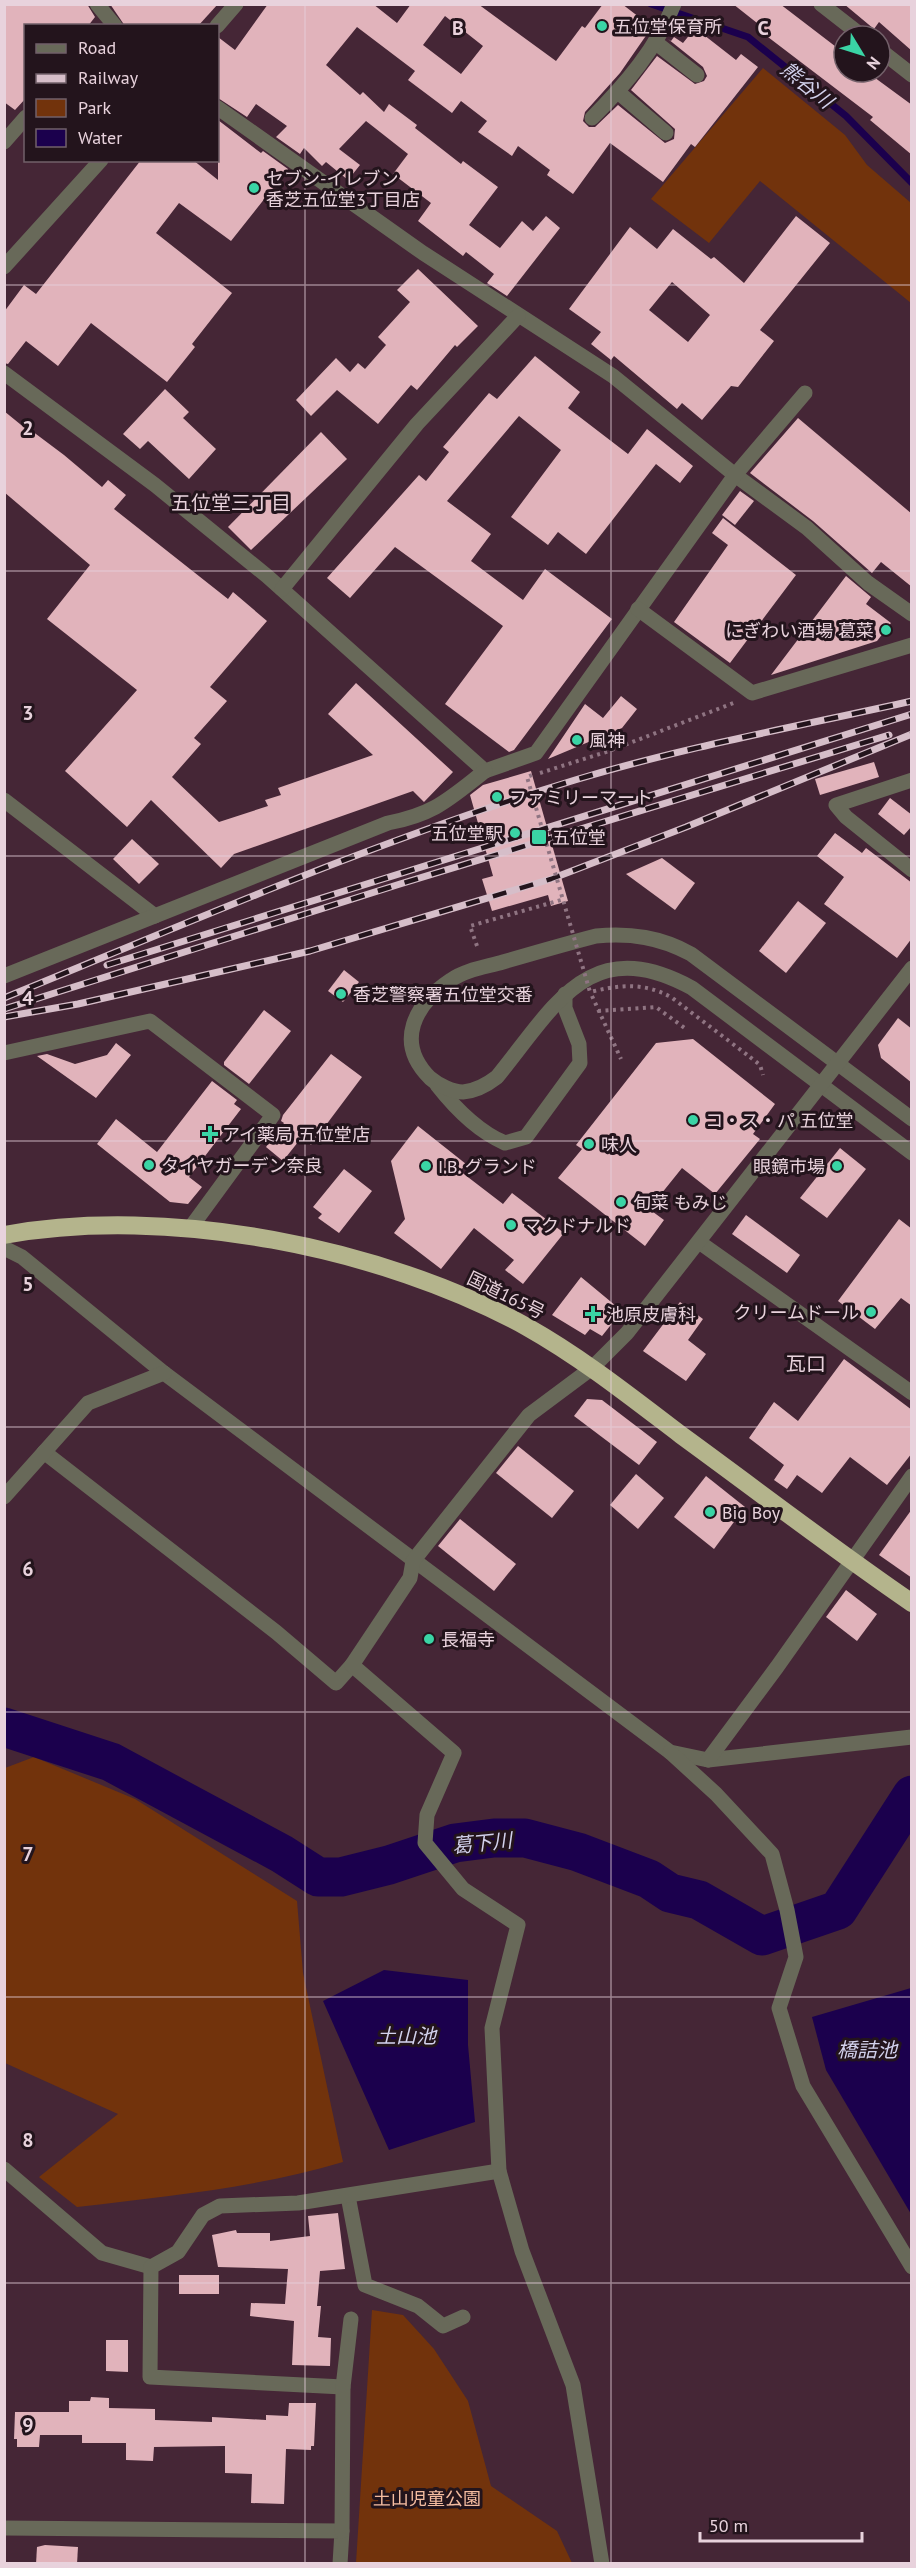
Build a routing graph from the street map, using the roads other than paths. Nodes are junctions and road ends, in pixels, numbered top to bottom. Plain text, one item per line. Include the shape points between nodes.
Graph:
1 (97, 4) edge
2 (236, 4) edge
3 (674, 4) edge
4 (821, 4) edge
5 (108, 23) edge
6 (219, 24) edge
7 (846, 24) edge
8 (659, 37) junction
9 (892, 59) edge
10 (697, 75) dead end
11 (912, 75) edge
12 (618, 92) junction
13 (219, 109) edge
14 (592, 118) dead end
15 (24, 119) edge
16 (666, 133) dead end
17 (4, 142) edge
18 (99, 162) edge
19 (4, 267) edge
20 (518, 316) junction
21 (4, 373) edge
22 (805, 393) dead end
23 (735, 475) junction
24 (282, 589) junction
25 (638, 609) junction
26 (912, 614) edge
27 (912, 645) edge
28 (485, 771) junction
29 (912, 780) edge
30 (4, 800) edge
31 (912, 870) edge
32 (155, 916) junction
33 (912, 969) edge
34 (4, 976) edge
35 (564, 994) junction
36 (4, 1053) edge
37 (838, 1064) junction
38 (435, 1083) junction
39 (821, 1086) junction
40 (912, 1119) edge
41 (912, 1153) edge
42 (191, 1227) junction
43 (4, 1235) edge
44 (699, 1242) junction
45 (4, 1248) edge
46 (592, 1368) junction
47 (164, 1373) junction
48 (912, 1393) edge
49 (44, 1452) junction
50 (912, 1476) edge
51 (4, 1497) edge
52 (413, 1561) junction
53 (852, 1562) junction
54 (912, 1603) edge
55 (352, 1665) junction
56 (912, 1737) edge
57 (670, 1752) junction
58 (708, 1760) junction
59 (4, 2169) edge
60 (498, 2171) junction
61 (348, 2196) junction
62 (151, 2267) junction
63 (912, 2267) edge
64 (463, 2317) dead end
65 (351, 2319) dead end
66 (343, 2387) junction
67 (4, 2528) edge
68 (342, 2531) junction
69 (340, 2564) edge
70 (602, 2564) edge

1 - 5 street
2 - 6 street
3 - 8 street
4 - 7 street
8 - 10 street
8 - 12 street
9 - 11 street
12 - 14 street
12 - 16 street
13 - 20 street
15 - 17 street
18 - 19 street
20 - 23 street via 613,376
20 - 24 street via 417,423
21 - 24 street via 155,485
22 - 23 street
23 - 25 street
23 - 26 street
24 - 28 street
25 - 27 street via 752,693
25 - 28 street via 536,753
28 - 32 street via 442,805 419,817 388,823
29 - 31 street via 836,805
30 - 32 street
32 - 34 street
33 - 37 street
35 - 38 street via 497,1077 464,1092
35 - 38 street via 579,1044 580,1063 526,1137 505,1143 494,1138 460,1112
35 - 39 street via 600,972 620,968 645,968 668,975 692,988
36 - 42 street via 150,1021 273,1115
37 - 38 street via 691,954 648,937 620,934 596,936 453,978 415,1019 410,1035 414,1056
37 - 39 street
37 - 40 street
39 - 41 street
39 - 44 street
42 - 43 highway, 国道165号 via 81,1227
42 - 46 highway, 国道165号 via 322,1250 407,1274 479,1303
44 - 46 street via 627,1334
44 - 48 street
45 - 47 street via 22,1257
46 - 52 street via 529,1415
46 - 53 highway, 国道165号
47 - 49 street via 88,1403
47 - 52 street
49 - 51 street
49 - 55 street via 336,1683
50 - 53 street
52 - 55 street via 410,1578
52 - 57 street
53 - 54 highway, 国道165号
53 - 58 street
55 - 60 street via 454,1753 427,1815 425,1843 463,1889 518,1925 492,2028
56 - 58 street
57 - 58 street
57 - 63 street via 772,1854 796,1957 779,2008 803,2086
59 - 62 street via 102,2253
60 - 61 street
60 - 70 street via 522,2251 573,2385
61 - 62 street via 298,2203 220,2206 203,2215 178,2252
61 - 64 street via 365,2285 418,2306 443,2326
62 - 66 street via 150,2378
65 - 66 street
66 - 68 street
67 - 68 street
68 - 69 street

